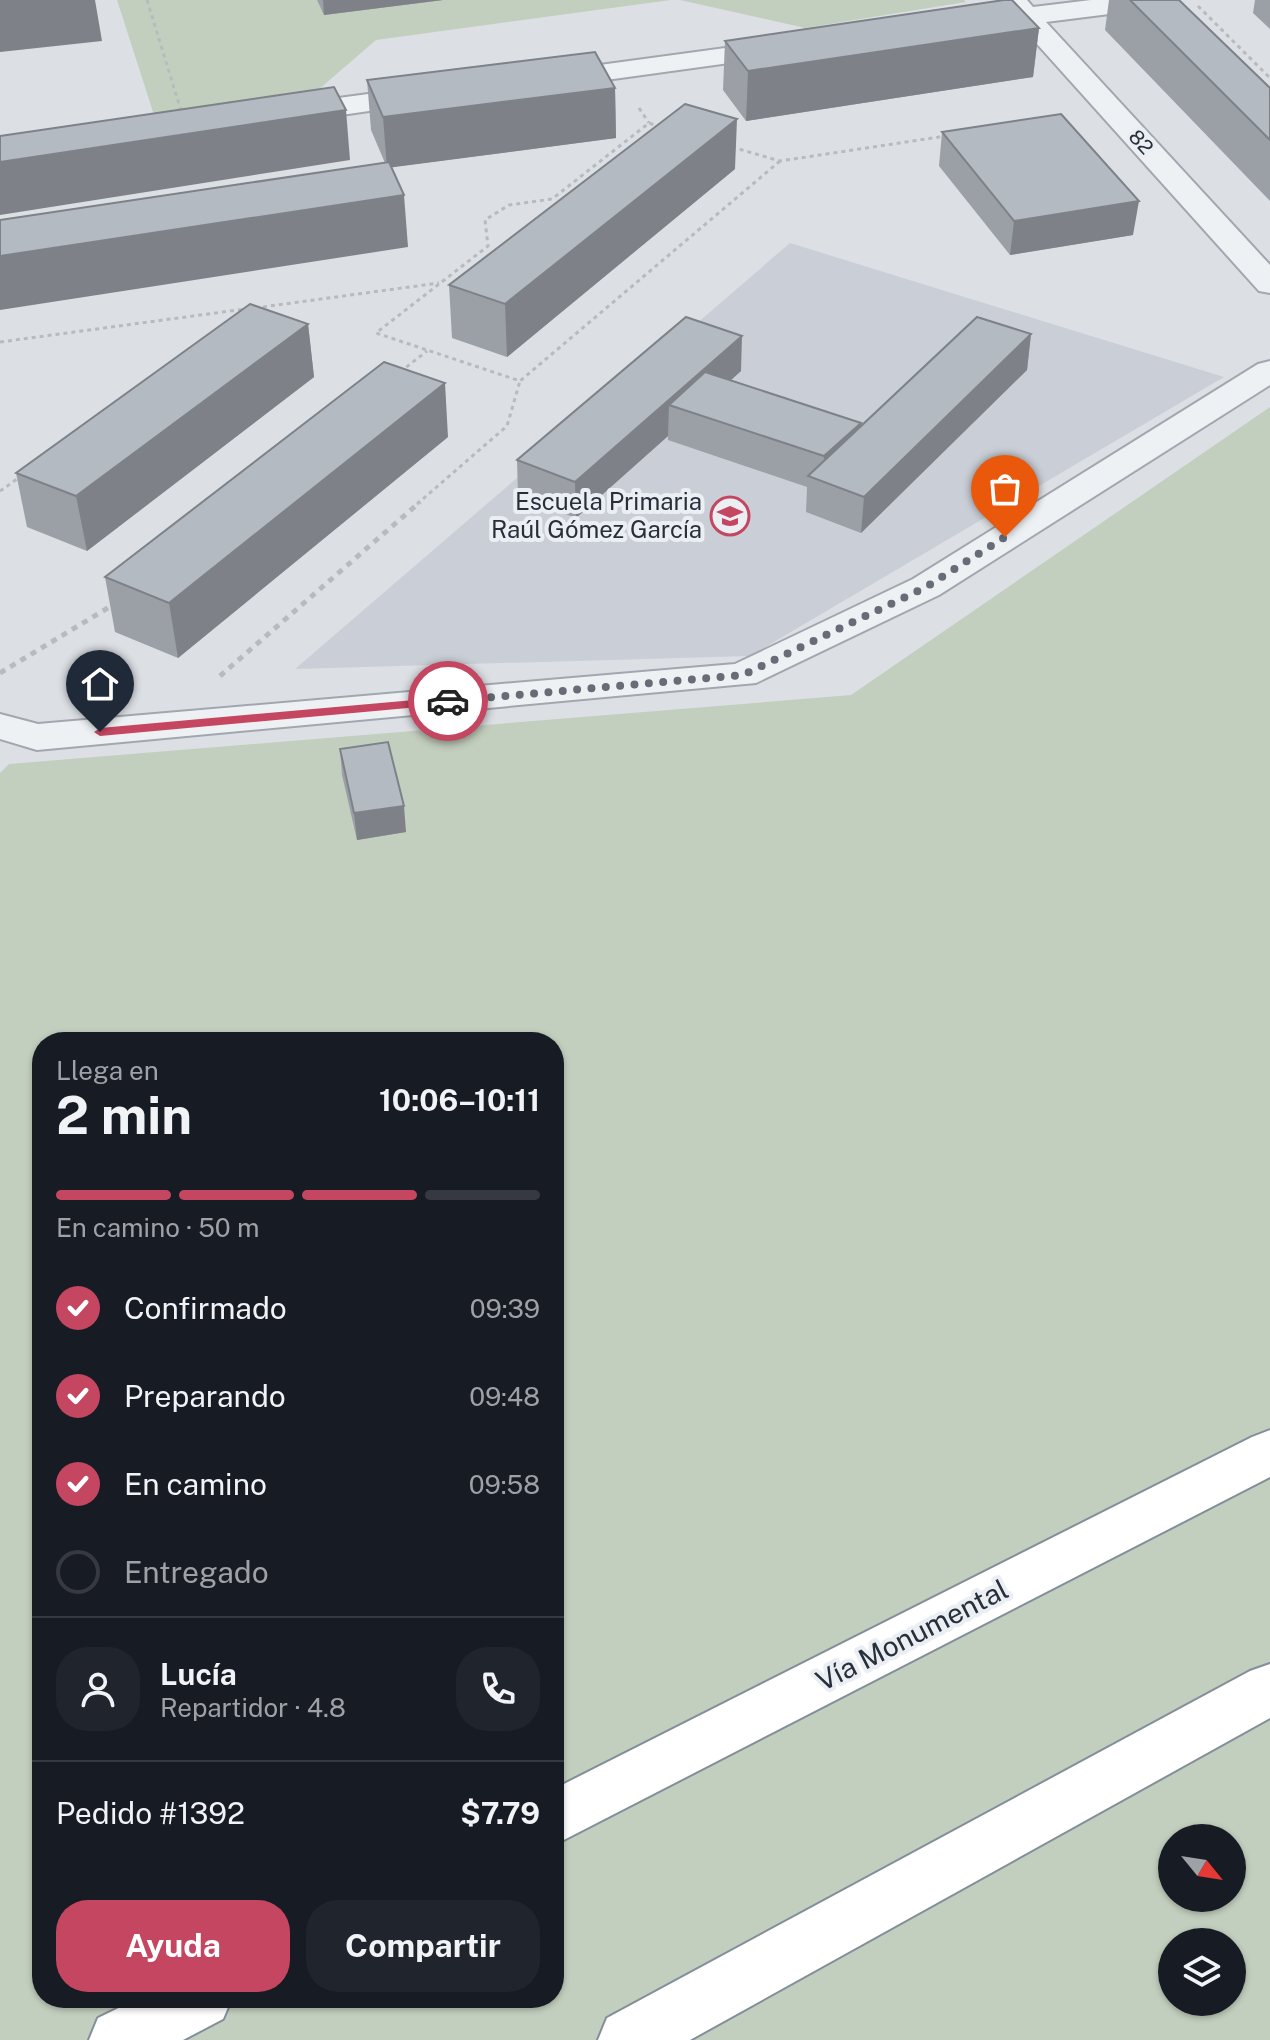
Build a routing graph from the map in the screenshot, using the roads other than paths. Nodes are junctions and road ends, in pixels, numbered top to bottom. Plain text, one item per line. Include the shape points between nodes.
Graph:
1 (1157, 0) edge
2 (1019, 8) edge
3 (937, 28) edge
4 (819, 44) edge
5 (521, 83) edge
6 (459, 91) edge
7 (186, 127) edge
8 (1270, 284) edge
9 (1270, 371) edge
10 (0, 726) edge
11 (1270, 1452) edge
12 (1270, 1689) edge
13 (564, 1813) edge
14 (182, 2008) edge
15 (120, 2040) edge
16 (629, 2040) edge

1 - 2 street
2 - 3 street
2 - 8 street, 82
4 - 5 street
6 - 7 street
9 - 10 street via 926,587 743,675 37,737
11 - 13 highway, Vía Monumental
12 - 16 highway
14 - 15 highway

